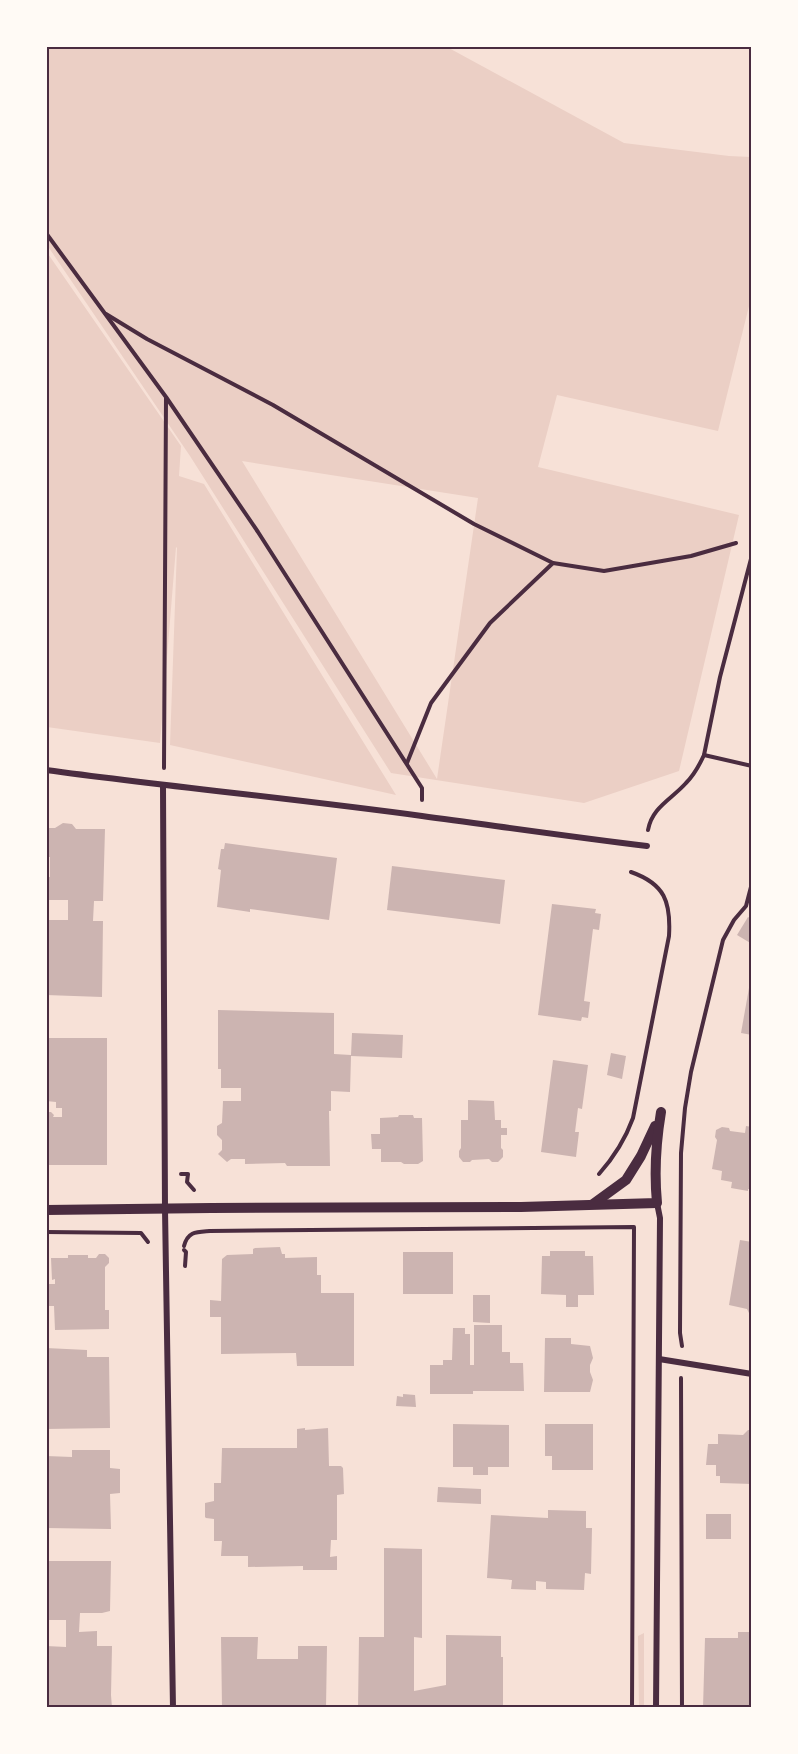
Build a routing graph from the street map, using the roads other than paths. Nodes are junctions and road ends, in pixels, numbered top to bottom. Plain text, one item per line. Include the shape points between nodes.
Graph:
1 (46, 770) edge
2 (163, 786) junction
3 (647, 846) dead end
4 (657, 1203) junction
5 (593, 1204) junction
6 (165, 1209) junction
7 (46, 1210) edge
8 (659, 1359) junction
9 (752, 1374) edge
10 (173, 1707) edge
11 (656, 1707) edge

1 - 2 street
2 - 3 street
2 - 6 street
4 - 5 street
4 - 5 street via 656,1143 661,1112 626,1180
4 - 8 street
5 - 6 street
6 - 7 street
6 - 10 street
8 - 9 street
8 - 11 street

